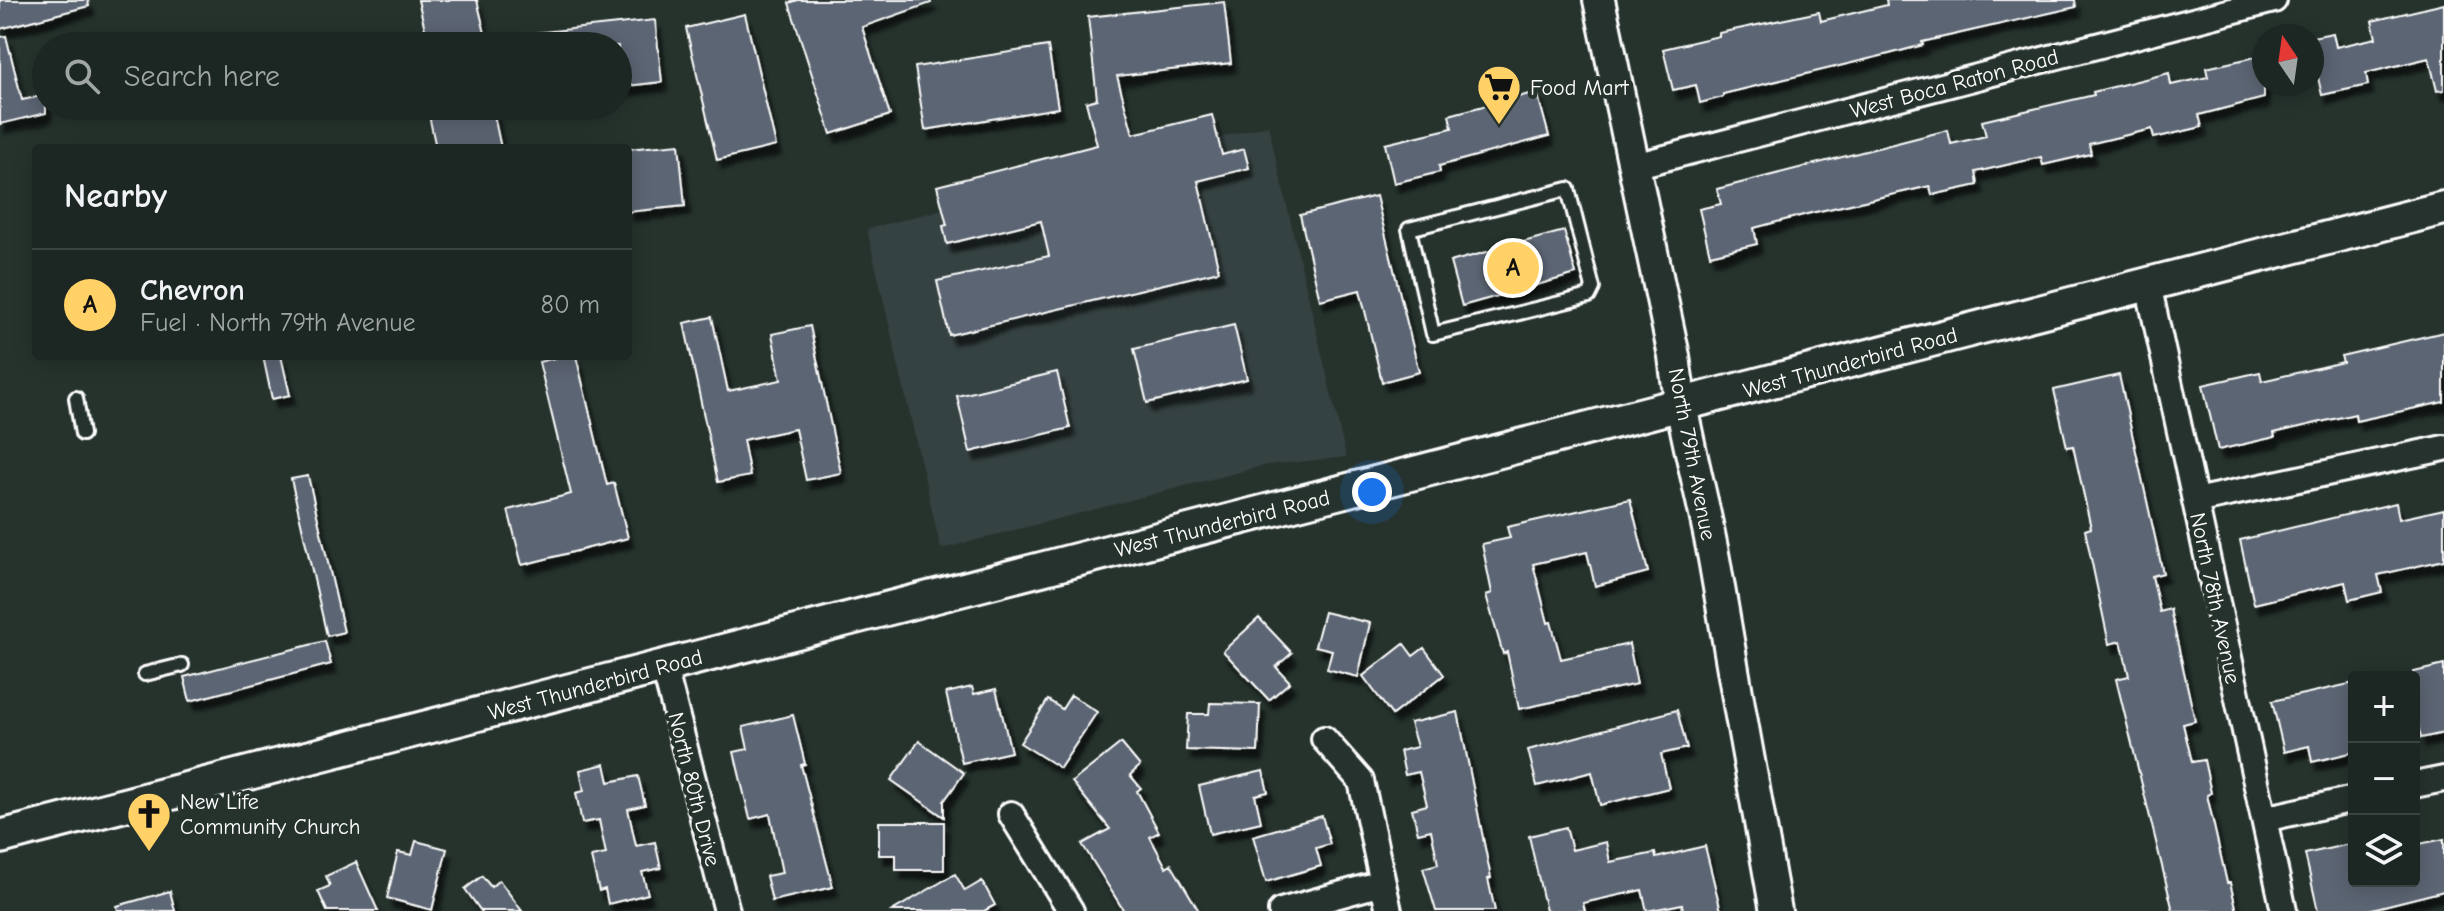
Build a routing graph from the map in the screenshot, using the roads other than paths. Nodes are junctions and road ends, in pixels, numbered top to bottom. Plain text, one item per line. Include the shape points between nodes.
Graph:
1 (1599, 0) edge
2 (2274, 0) edge
3 (1634, 166) junction
4 (2444, 208) edge
5 (2148, 284) junction
6 (1433, 334) joint
7 (76, 398) dead end
8 (1679, 406) junction
9 (82, 434) dead end
10 (2444, 448) edge
11 (2195, 501) junction
12 (182, 665) dead end
13 (664, 667) junction
14 (145, 674) dead end
15 (1324, 739) dead end
16 (2444, 779) edge
17 (2420, 784) edge
18 (2348, 800) edge
19 (1011, 814) dead end
20 (2264, 819) junction
21 (0, 837) edge
22 (1382, 883) junction
23 (727, 911) edge
24 (1071, 911) edge
25 (1281, 911) edge
26 (1389, 911) edge
27 (1776, 911) edge
28 (2284, 911) edge

1 - 3 street, North 79th Avenue
2 - 3 street, West Boca Raton Road
3 - 8 street, North 79th Avenue via 1674,356
4 - 5 main road, West Thunderbird Road
5 - 8 main road, West Thunderbird Road
5 - 11 street, North 78th Avenue
6 - 6 lane via 1409,229 1568,189 1593,288 1589,296
7 - 9 lane
8 - 13 main road, West Thunderbird Road
8 - 27 street, North 79th Avenue via 1716,567
10 - 11 street
11 - 20 street, North 78th Avenue
12 - 14 lane
13 - 21 main road, West Thunderbird Road
13 - 23 street, North 80th Drive
15 - 22 street via 1361,781
16 - 17 street
18 - 20 street
19 - 24 street
20 - 28 street, North 78th Avenue
22 - 25 street
22 - 26 street

